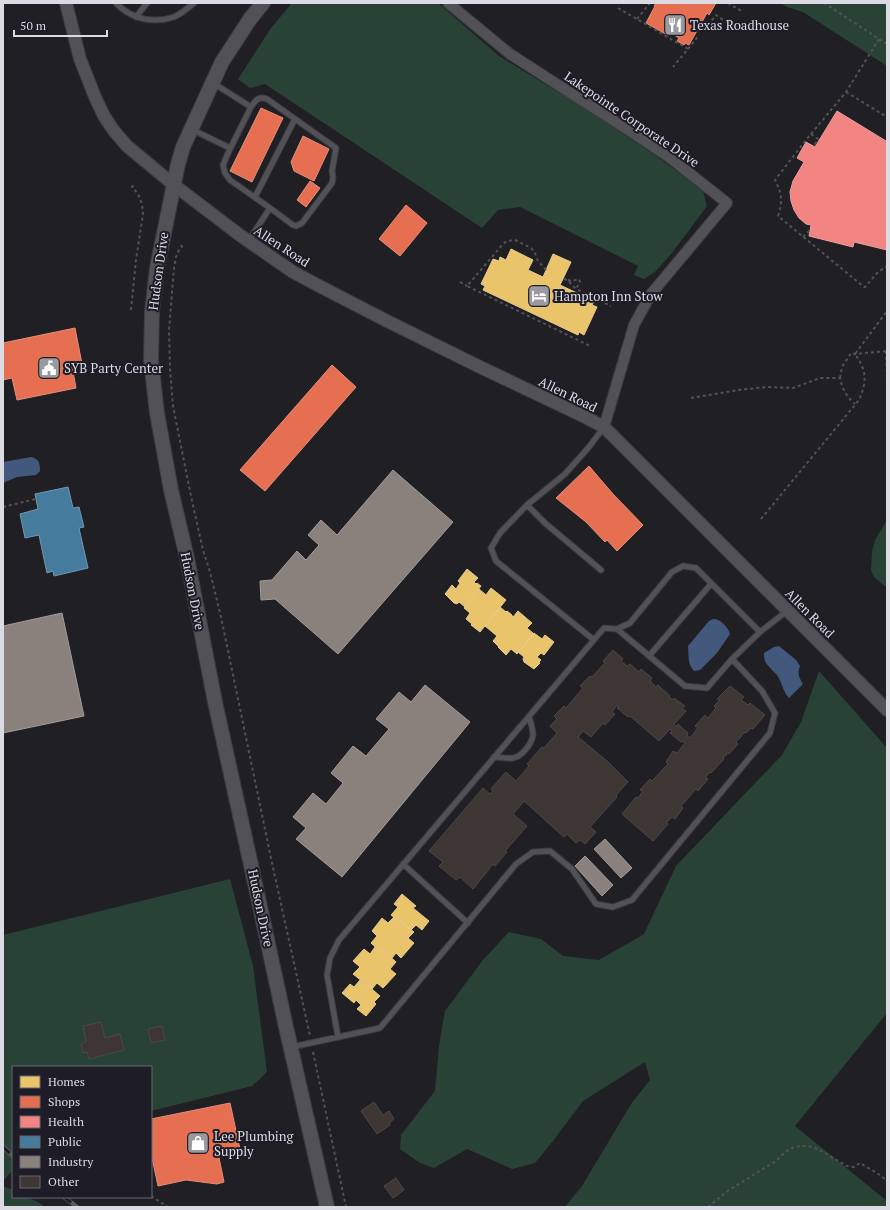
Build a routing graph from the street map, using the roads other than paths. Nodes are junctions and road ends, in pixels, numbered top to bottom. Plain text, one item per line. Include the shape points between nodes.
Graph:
1 (66, 3) edge
2 (116, 3) edge
3 (147, 3) edge
4 (194, 3) edge
5 (263, 3) edge
6 (448, 3) edge
7 (136, 17) junction
8 (213, 83) junction
9 (251, 107) junction
10 (295, 119) junction
11 (192, 129) junction
12 (230, 148) junction
13 (174, 185) junction
14 (255, 197) junction
15 (270, 208) junction
16 (249, 241) junction
17 (604, 427) junction
18 (527, 505) junction
19 (601, 570) dead end
20 (711, 584) junction
21 (788, 611) junction
22 (617, 629) junction
23 (760, 632) junction
24 (594, 640) junction
25 (649, 656) junction
26 (732, 660) junction
27 (887, 710) edge
28 (529, 717) junction
29 (494, 757) junction
30 (403, 864) junction
31 (468, 923) junction
32 (338, 1037) junction
33 (291, 1047) junction
34 (327, 1207) edge

1 - 13 street via 80,59 104,116 127,146
2 - 7 lane
3 - 7 lane
4 - 7 lane via 174,17 153,21
5 - 8 main road, Hudson Drive via 222,62
6 - 17 street, Lakepointe Corporate Drive via 510,54 669,157 727,203 651,294 634,325
8 - 9 lane
8 - 11 main road, Hudson Drive
9 - 10 lane via 262,97
9 - 12 lane
10 - 14 lane
10 - 15 lane via 336,148 332,183 299,225 293,225
11 - 12 lane
11 - 13 main road, Hudson Drive via 181,154
12 - 14 lane via 223,165 225,173 230,180
13 - 16 street, Allen Road
13 - 33 main road, Hudson Drive via 157,268 152,312 151,360 157,413 215,702
14 - 15 lane
15 - 16 lane
16 - 17 street, Allen Road via 293,272 323,288
17 - 18 lane via 566,474
17 - 21 street, Allen Road
18 - 19 lane
18 - 24 lane via 500,533 491,548 496,561
20 - 22 lane via 696,568 683,566 672,572 630,623
20 - 23 lane
20 - 25 lane
21 - 23 lane
21 - 27 street, Allen Road
22 - 24 lane via 604,628
22 - 25 lane
23 - 26 lane
24 - 28 lane
25 - 26 lane via 685,686 707,688
26 - 31 lane via 762,691 775,713 770,733 632,900 613,907 596,904 572,870 550,851 533,852 516,864
28 - 29 lane
28 - 29 lane via 533,737 521,754 514,758
29 - 30 lane
30 - 31 lane
30 - 32 lane via 339,940 330,958 327,975
31 - 32 lane via 380,1028
32 - 33 lane
33 - 34 main road, Hudson Drive

